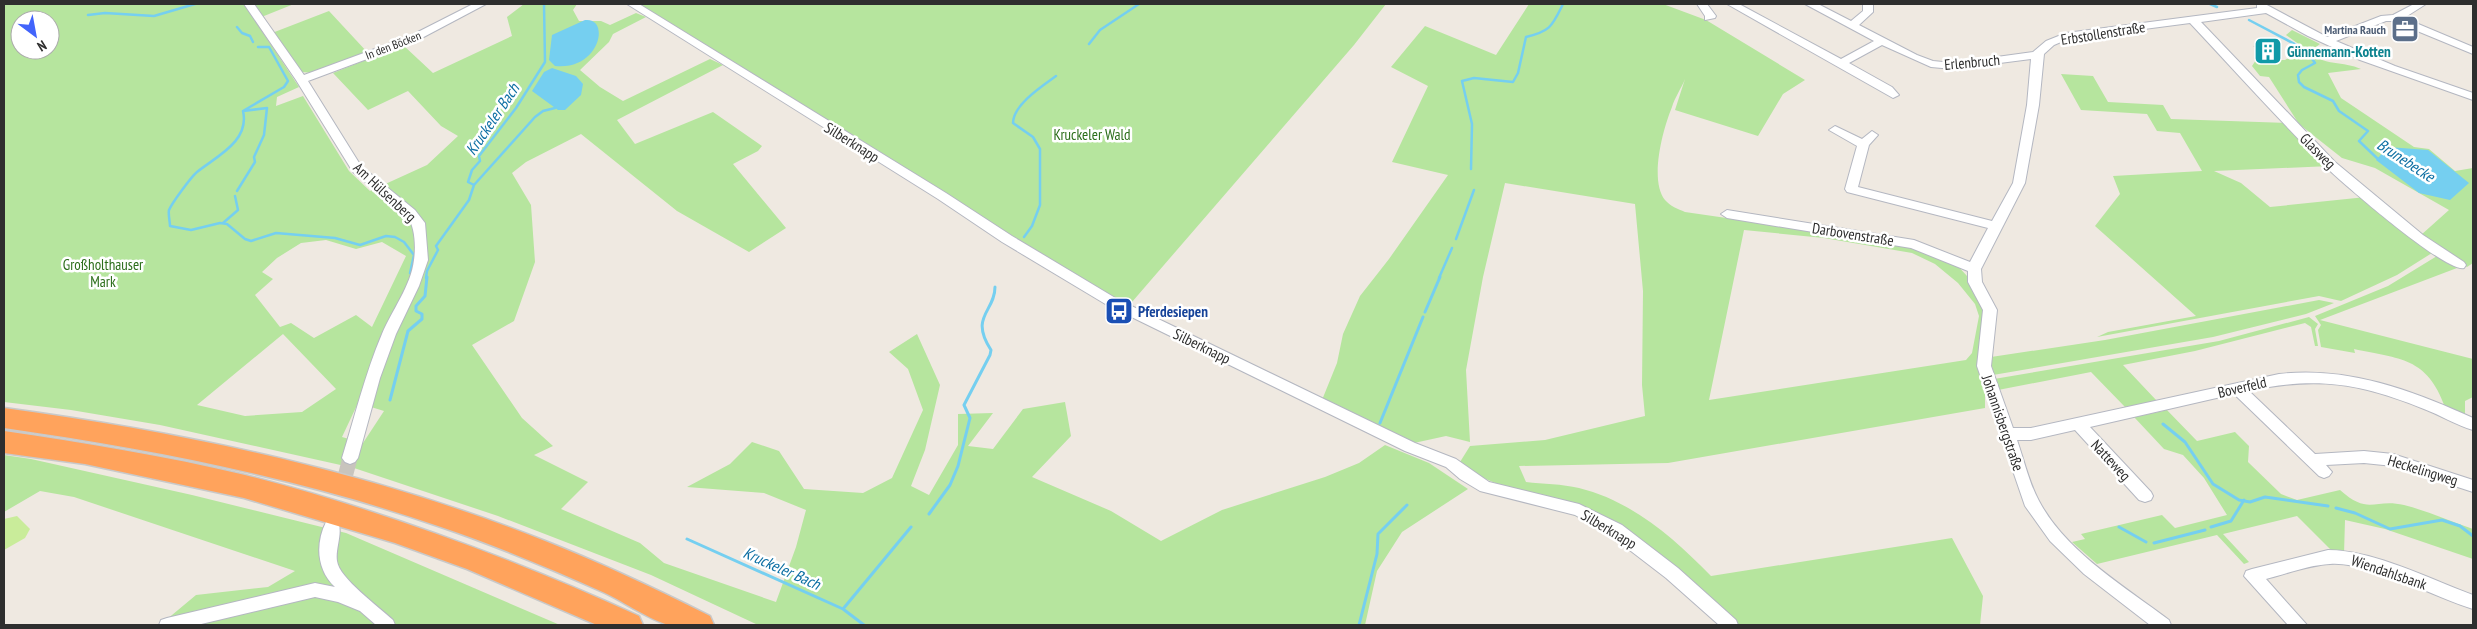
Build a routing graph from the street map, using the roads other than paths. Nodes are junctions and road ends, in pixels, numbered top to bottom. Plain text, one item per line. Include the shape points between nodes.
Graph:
1 (249, 4) edge
2 (481, 4) edge
3 (632, 4) edge
4 (1702, 4) edge
5 (1732, 4) edge
6 (1810, 4) edge
7 (1868, 4) edge
8 (2257, 4) edge
9 (2421, 4) edge
10 (2267, 10) junction
11 (1710, 17) dead end
12 (2396, 18) junction
13 (2193, 20) junction
14 (1853, 25) junction
15 (1882, 41) junction
16 (2327, 41) junction
17 (2473, 42) edge
18 (2458, 45) junction
19 (2473, 51) edge
20 (2037, 55) junction
21 (1841, 63) junction
22 (302, 80) junction
23 (1893, 95) dead end
24 (2473, 97) edge
25 (1835, 130) dead end
26 (1727, 214) dead end
27 (1995, 226) junction
28 (2458, 265) dead end
29 (1974, 269) junction
30 (2236, 388) junction
31 (4, 418) edge
32 (2078, 424) junction
33 (2473, 424) edge
34 (2007, 434) junction
35 (4, 442) edge
36 (350, 458) tunnel mouth
37 (2312, 460) junction
38 (2324, 472) dead end
39 (2473, 486) edge
40 (2145, 496) dead end
41 (332, 527) tunnel mouth
42 (2473, 602) edge
43 (367, 606) junction
44 (167, 625) edge
45 (387, 625) edge
46 (628, 625) edge
47 (699, 625) edge
48 (1730, 625) edge
49 (2163, 625) edge
50 (2299, 625) edge

1 - 22 street, Am Hülsenberg
2 - 22 street, In den Böcken via 414,38
3 - 48 street, Silberknapp via 1007,239 1124,308 1410,448 1451,463 1485,487 1579,510 1616,530 1672,573
4 - 11 street
5 - 21 street
6 - 14 street, Erlenbruch
7 - 14 street via 1868,12
8 - 10 street
9 - 12 street
10 - 13 street, Erbstollenstraße
10 - 16 street
12 - 16 street via 2385,18
12 - 18 street
13 - 20 street, Erbstollenstraße via 2066,36 2047,44
13 - 28 street, Glasweg via 2331,165 2418,238
14 - 15 street, Erlenbruch
15 - 20 street, Erlenbruch via 1921,61 1941,66
15 - 21 street
16 - 24 street via 2408,76
17 - 18 street via 2465,41
18 - 19 street
20 - 27 street via 2033,105 2021,177
21 - 23 street
22 - 36 street, Am Hülsenberg via 357,168 412,213 419,223 420,260 373,378
25 - 27 street via 1867,139 1851,188
26 - 29 street, Darbovenstraße via 1914,244
27 - 29 street
29 - 34 street, Johannisbergstraße via 1975,282 1990,310 1984,366
30 - 32 street, Boverfeld
30 - 33 street, Boverfeld via 2292,376 2327,378 2402,395
30 - 37 street
31 - 47 highway via 88,428 164,442 355,488 520,544
32 - 34 street, Boverfeld via 2031,434
32 - 40 street, Natteweg
34 - 49 street, Johannisbergstraße via 2039,520 2104,580
35 - 46 highway via 228,482 343,513 501,569
37 - 38 street
37 - 39 street, Heckelingweg via 2357,456 2382,458
41 - 43 street via 327,548 332,574
42 - 50 street, Wiendahlsbank via 2366,562 2342,557 2328,557 2252,576
43 - 44 street via 316,590
43 - 45 street

